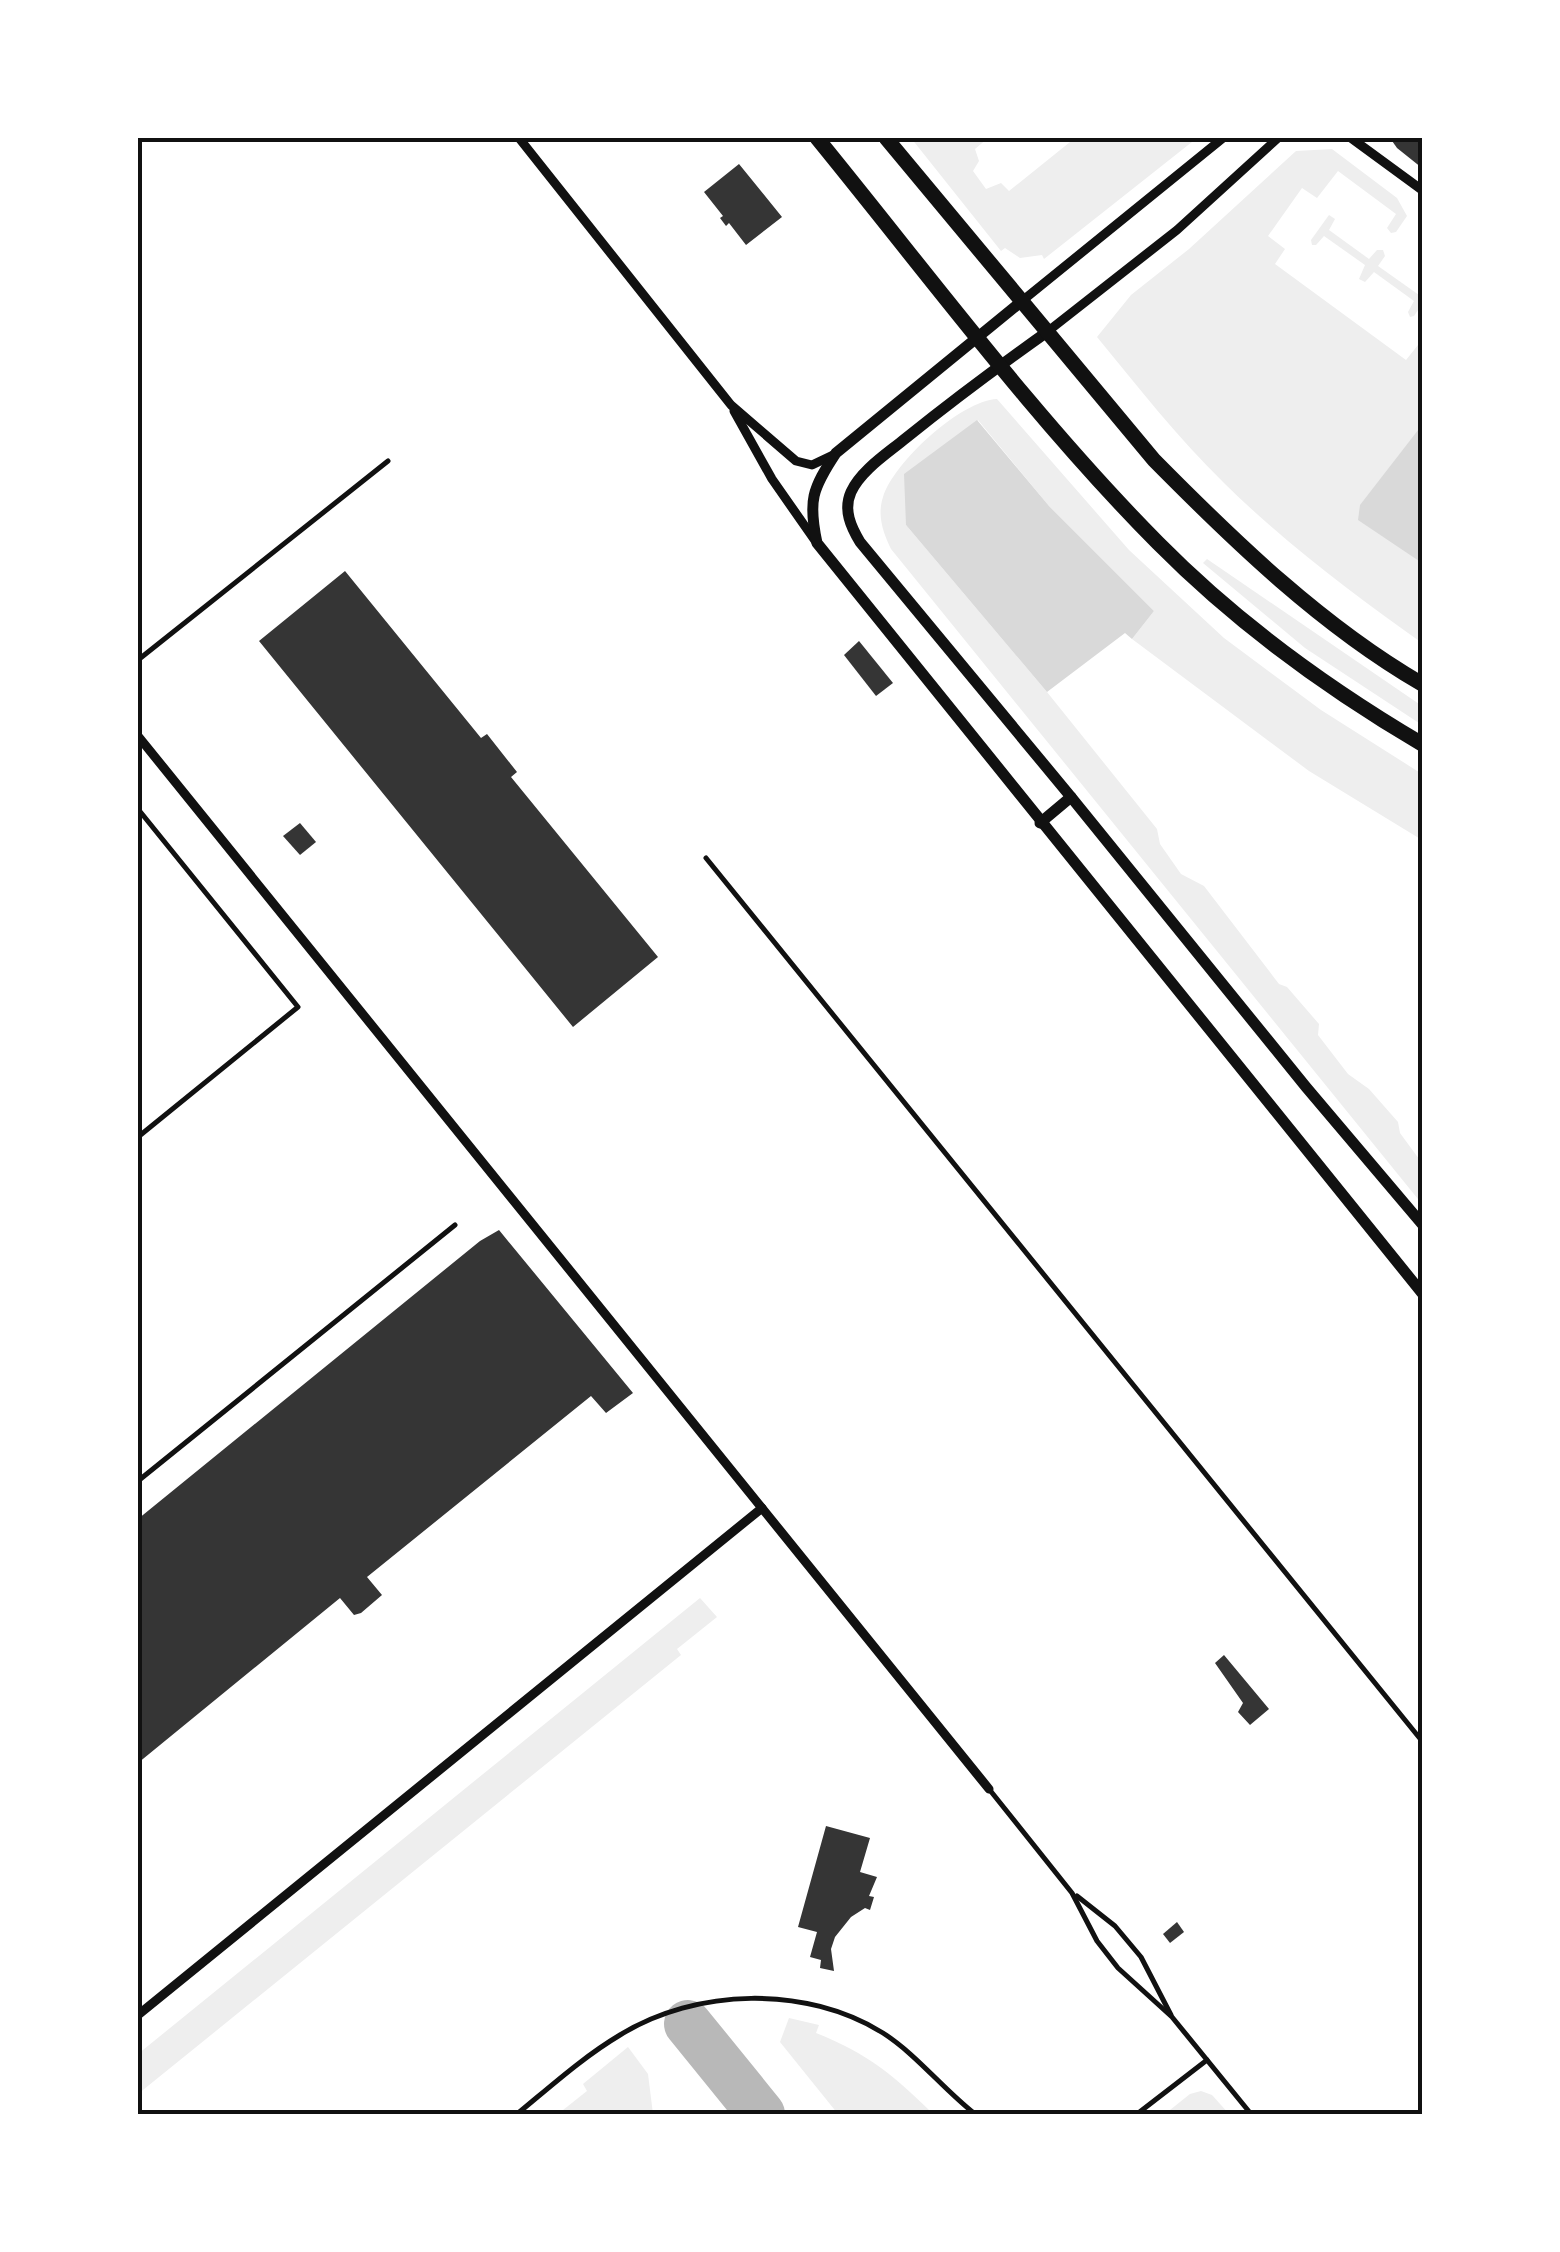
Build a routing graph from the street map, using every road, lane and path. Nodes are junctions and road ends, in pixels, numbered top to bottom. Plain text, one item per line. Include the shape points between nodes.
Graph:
1 (518, 138) edge
2 (817, 138) edge
3 (886, 138) edge
4 (1223, 138) edge
5 (1278, 138) edge
6 (1351, 138) edge
7 (1422, 190) edge
8 (1022, 302) junction
9 (1047, 332) junction
10 (979, 337) junction
11 (1002, 364) junction
12 (730, 405) junction
13 (836, 454) junction
14 (388, 461) dead end
15 (817, 544) junction
16 (138, 660) edge
17 (1422, 684) edge
18 (138, 736) edge
19 (1422, 744) edge
20 (1071, 797) junction
21 (138, 810) edge
22 (1040, 823) junction
23 (706, 858) dead end
24 (138, 1137) edge
25 (1422, 1224) edge
26 (455, 1225) dead end
27 (1422, 1293) edge
28 (138, 1481) edge
29 (762, 1508) junction
30 (1422, 1740) edge
31 (989, 1789) joint
32 (1072, 1893) junction
33 (138, 2016) edge
34 (1172, 2017) junction
35 (1206, 2060) junction
36 (1422, 2110) edge
37 (517, 2114) edge
38 (974, 2114) edge
39 (1137, 2114) edge
40 (1251, 2114) edge
41 (1416, 2114) edge

1 - 12 street
2 - 10 main road
3 - 8 main road
4 - 8 street
5 - 9 street via 1177,230
6 - 7 street
8 - 9 main road
8 - 10 street
9 - 11 street
9 - 17 main road via 1154,460 1253,556
10 - 11 main road
10 - 13 street
11 - 19 main road via 1105,487 1233,612 1327,684
11 - 20 street via 864,474 847,507 860,542
12 - 13 street via 796,461 812,466
12 - 15 street
13 - 15 street via 814,486
14 - 16 lane
15 - 22 street
18 - 29 street
20 - 22 street
20 - 25 street
21 - 24 lane via 298,1007
22 - 27 street
23 - 30 lane
26 - 28 lane
29 - 31 street
29 - 33 street
31 - 32 lane
32 - 34 lane via 1096,1941
32 - 34 lane via 1115,1926 1141,1957
34 - 35 lane
35 - 39 lane
35 - 40 lane
36 - 41 lane
37 - 38 lane via 622,2034 676,2010 740,1998 791,2001 882,2033

